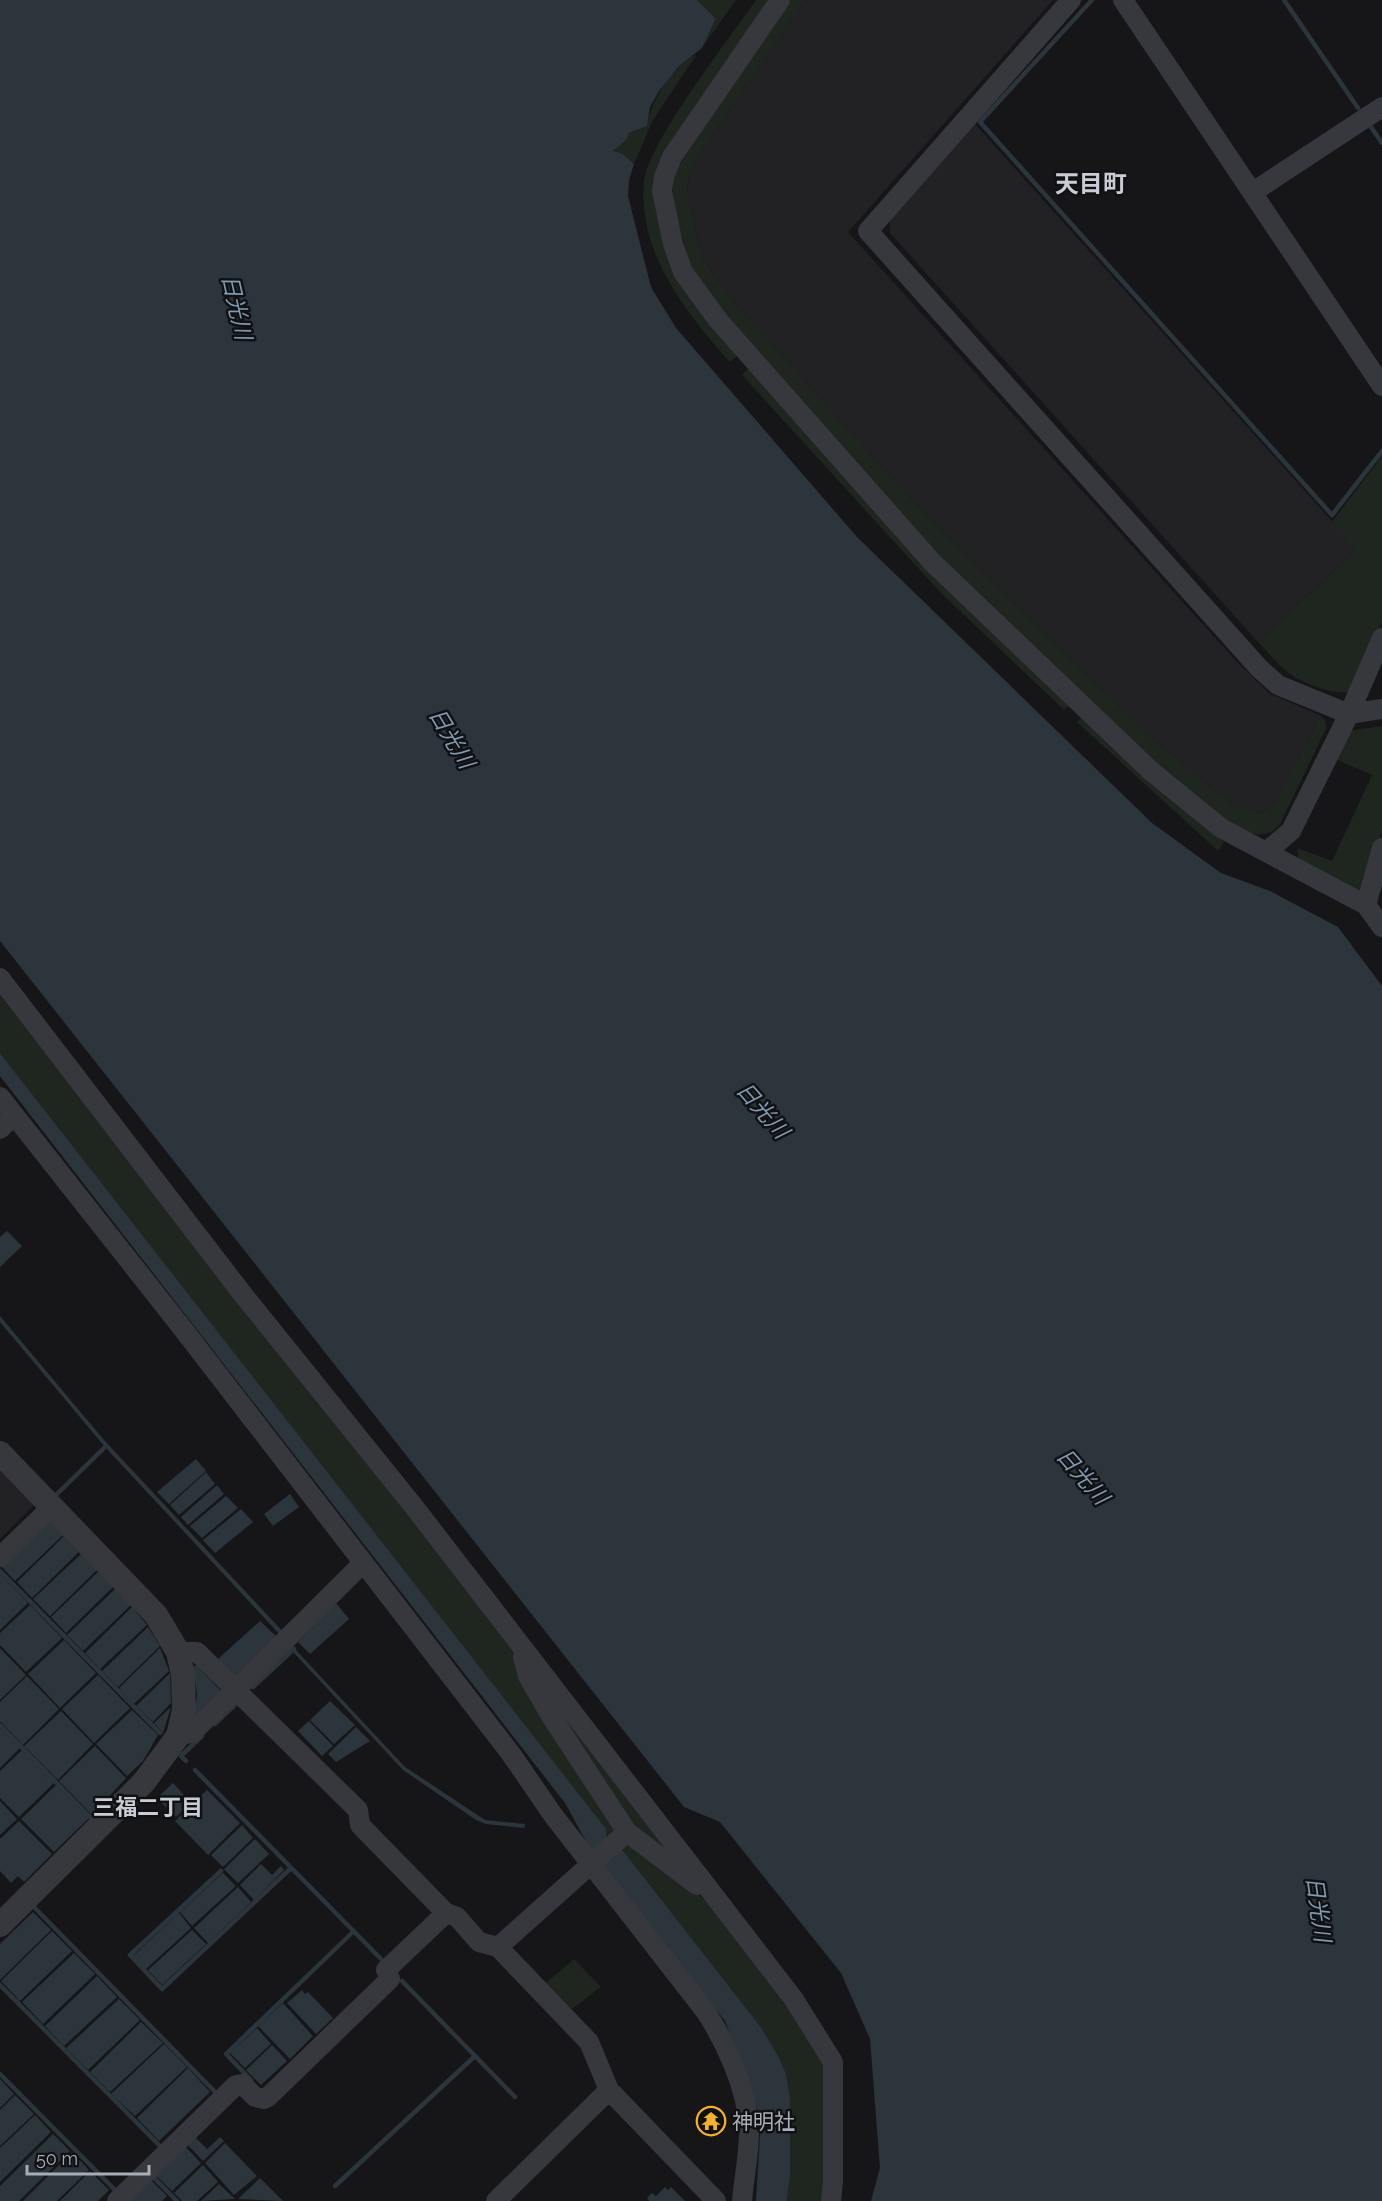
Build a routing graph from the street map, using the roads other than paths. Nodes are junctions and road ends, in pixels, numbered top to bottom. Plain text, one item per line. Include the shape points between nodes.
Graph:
1 (780, 0) edge
2 (1071, 0) edge
3 (1123, 0) edge
4 (1382, 106) edge
5 (1253, 192) junction
6 (1382, 386) edge
7 (1382, 638) edge
8 (1382, 709) edge
9 (1349, 714) junction
10 (1382, 848) edge
11 (1266, 852) junction
12 (1366, 905) junction
13 (1382, 927) edge
14 (0, 978) edge
15 (0, 1097) edge
16 (7, 1122) edge
17 (0, 1453) edge
18 (53, 1506) junction
19 (0, 1557) edge
20 (363, 1563) junction
21 (520, 1644) junction
22 (178, 1652) junction
23 (236, 1690) junction
24 (178, 1736) junction
25 (623, 1835) junction
26 (593, 1862) junction
27 (719, 1902) junction
28 (446, 1913) junction
29 (0, 1925) edge
30 (498, 1947) junction
31 (609, 2090) junction
32 (117, 2201) edge
33 (496, 2201) edge
34 (716, 2201) edge
35 (742, 2201) edge
36 (831, 2201) edge

1 - 11 street via 672,157 664,177 664,212 683,272 718,320 932,562 1151,771 1221,828
2 - 9 street via 868,231 1259,668 1278,685
3 - 5 street
4 - 5 street
5 - 6 street
7 - 9 street
8 - 9 street
9 - 11 street via 1291,831
10 - 12 street
11 - 12 street
12 - 13 street
14 - 21 street via 248,1301
15 - 16 street
16 - 20 street
17 - 18 street
18 - 19 street
18 - 22 street via 156,1615
20 - 23 street
20 - 26 street
21 - 25 street via 528,1676
21 - 27 street
22 - 23 street via 197,1652
22 - 24 street via 184,1710
23 - 24 street via 194,1732
23 - 28 street via 358,1810 360,1825
24 - 29 street via 144,1782
25 - 26 street
25 - 27 street
26 - 30 street
26 - 35 street via 721,2036 744,2098 749,2127
27 - 36 street via 793,1998 833,2062
28 - 30 street via 457,1917 479,1942
28 - 32 street via 386,1970 390,1979 268,2097 255,2097 242,2084 236,2085
30 - 31 street via 589,2042
31 - 33 street
31 - 34 street

